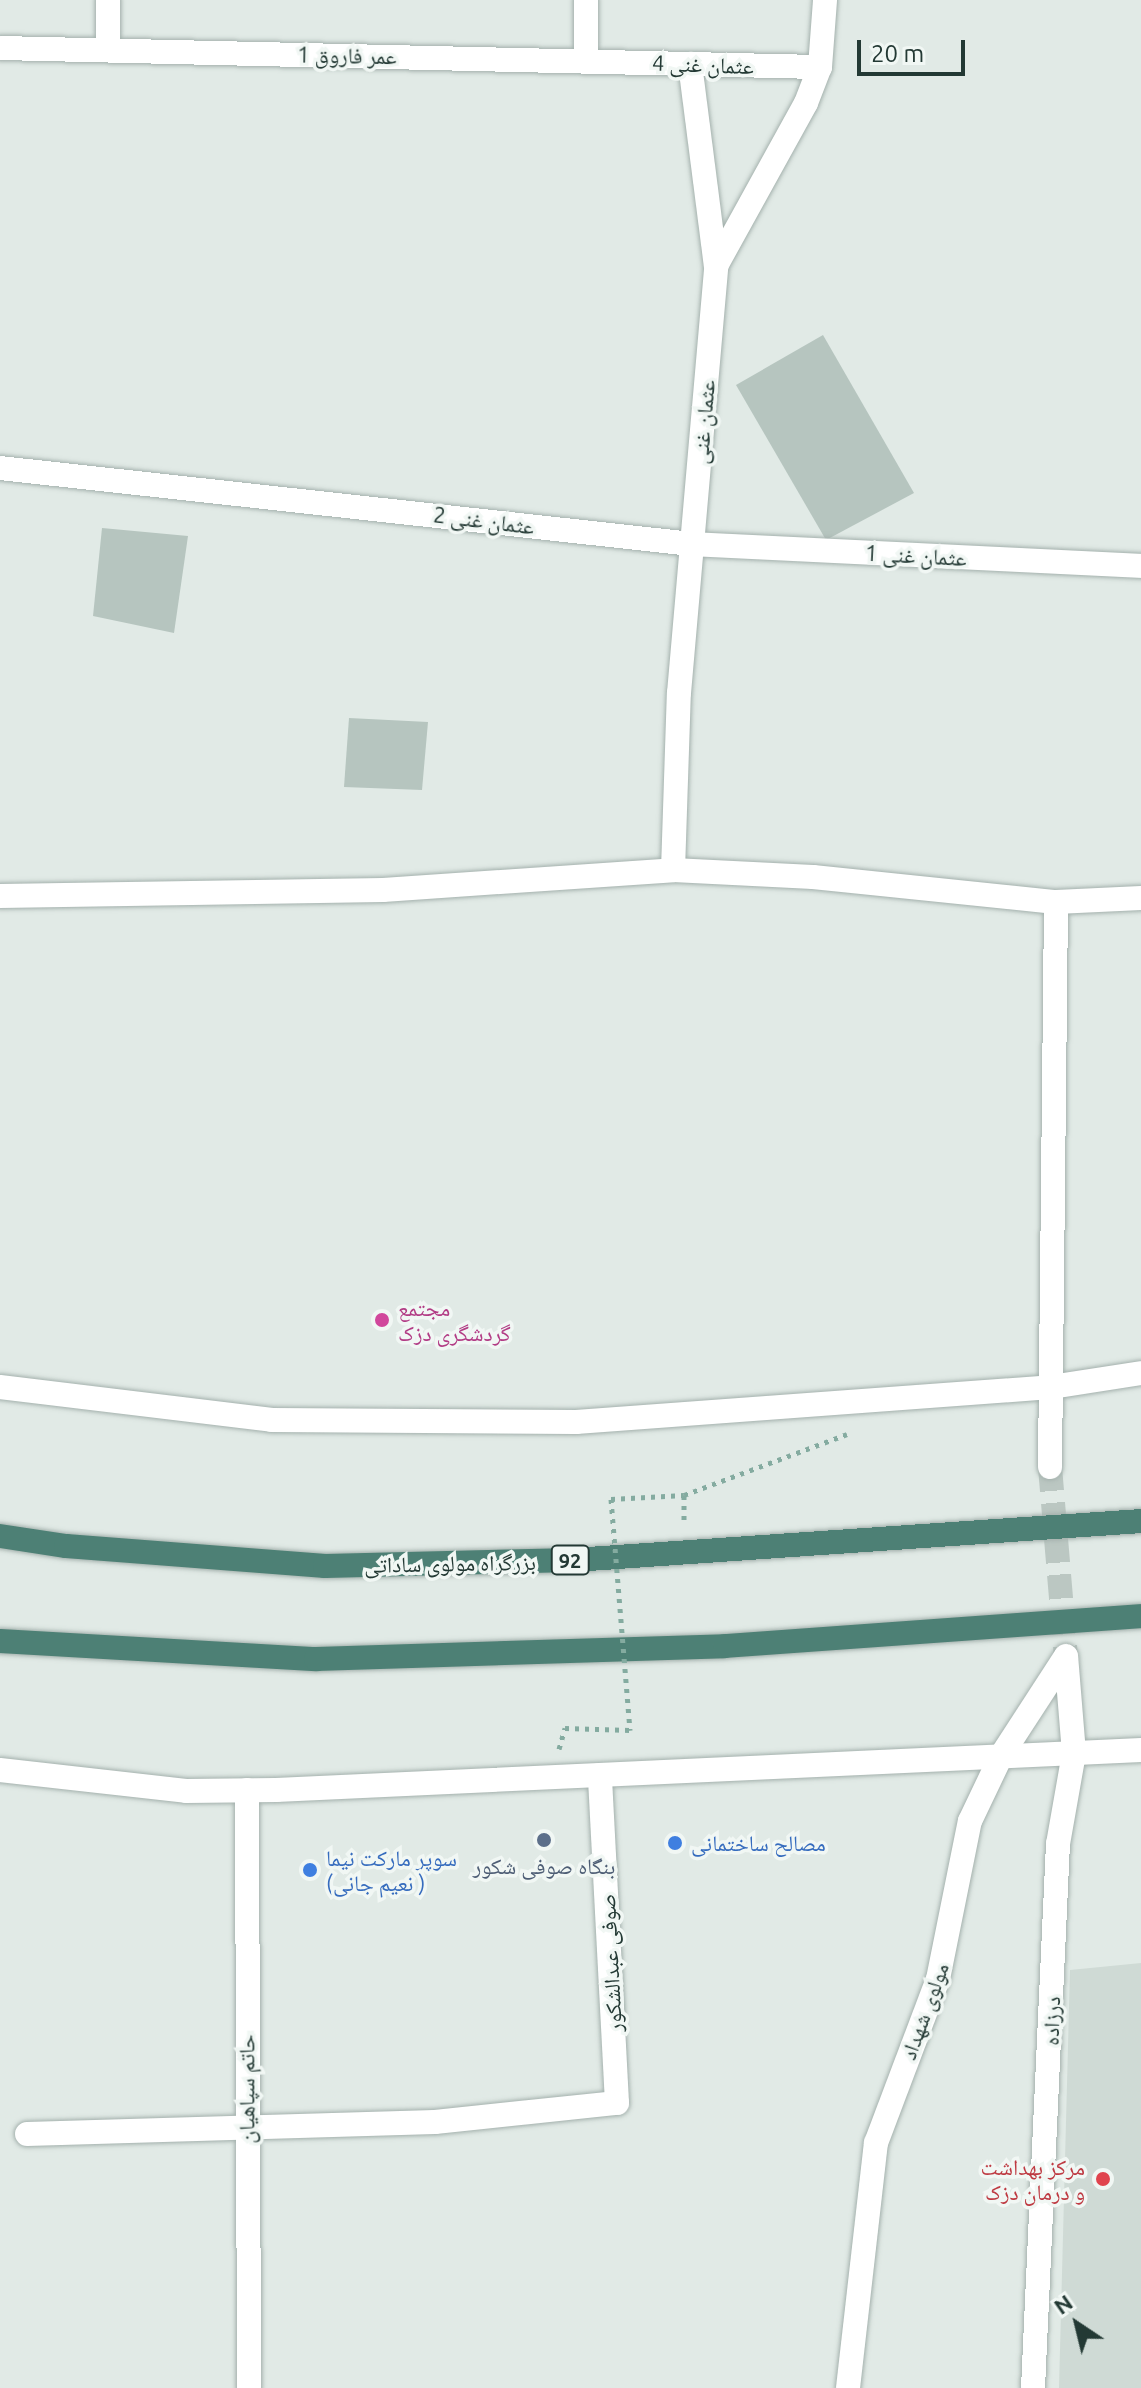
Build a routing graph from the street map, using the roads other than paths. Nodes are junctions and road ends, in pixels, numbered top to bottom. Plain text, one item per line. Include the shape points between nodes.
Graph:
1 (108, 0) edge
2 (586, 0) edge
3 (825, 0) edge
4 (0, 48) edge
5 (108, 50) junction
6 (586, 59) junction
7 (690, 64) junction
8 (820, 67) junction
9 (716, 266) junction
10 (0, 468) edge
11 (692, 544) junction
12 (1141, 566) edge
13 (673, 870) junction
14 (0, 896) edge
15 (1141, 898) edge
16 (1056, 902) junction
17 (1141, 1373) edge
18 (0, 1387) edge
19 (1051, 1387) junction
20 (1050, 1467) tunnel mouth
21 (1141, 1521) edge
22 (0, 1536) edge
23 (1141, 1616) edge
24 (0, 1641) edge
25 (1066, 1656) joint
26 (1141, 1750) edge
27 (1074, 1753) junction
28 (1001, 1756) junction
29 (0, 1770) edge
30 (600, 1775) junction
31 (247, 1790) junction
32 (246, 2130) junction
33 (27, 2134) dead end
34 (249, 2388) edge
35 (848, 2388) edge
36 (1033, 2388) edge

1 - 5 street
2 - 6 street
3 - 8 street, عثمان غنی
4 - 5 street, عمر فاروق 1
5 - 6 street, عمر فاروق 1
6 - 7 street, عثمان غنی 4
7 - 8 street, عثمان غنی 4
7 - 9 street
8 - 9 street, عثمان غنی via 806,103
9 - 11 street, عثمان غنی
10 - 11 street, عثمان غنی 2
11 - 12 street, عثمان غنی 1
11 - 13 street, عثمان غنی via 679,693
13 - 14 street via 383,890
13 - 16 street via 813,877
15 - 16 street
16 - 19 street
17 - 19 street
18 - 19 street via 272,1420 576,1422
19 - 20 street
21 - 22 highway, بزرگراه مولوی ساداتی / 92 via 637,1556 325,1566
23 - 24 highway via 725,1646 316,1659
25 - 27 street, درزاده
25 - 28 street, مولوی شهداد
26 - 27 street
27 - 28 street
27 - 36 street, درزاده via 1058,1844
28 - 30 street
28 - 35 street, مولوی شهداد via 970,1821 938,1979 876,2143
29 - 31 street via 186,1791
30 - 31 street
30 - 32 street, صوفی عبدالشکور via 617,2103 435,2122
31 - 32 street, حاتم سپاهیان
32 - 33 street
32 - 34 street, حاتم سپاهیان

